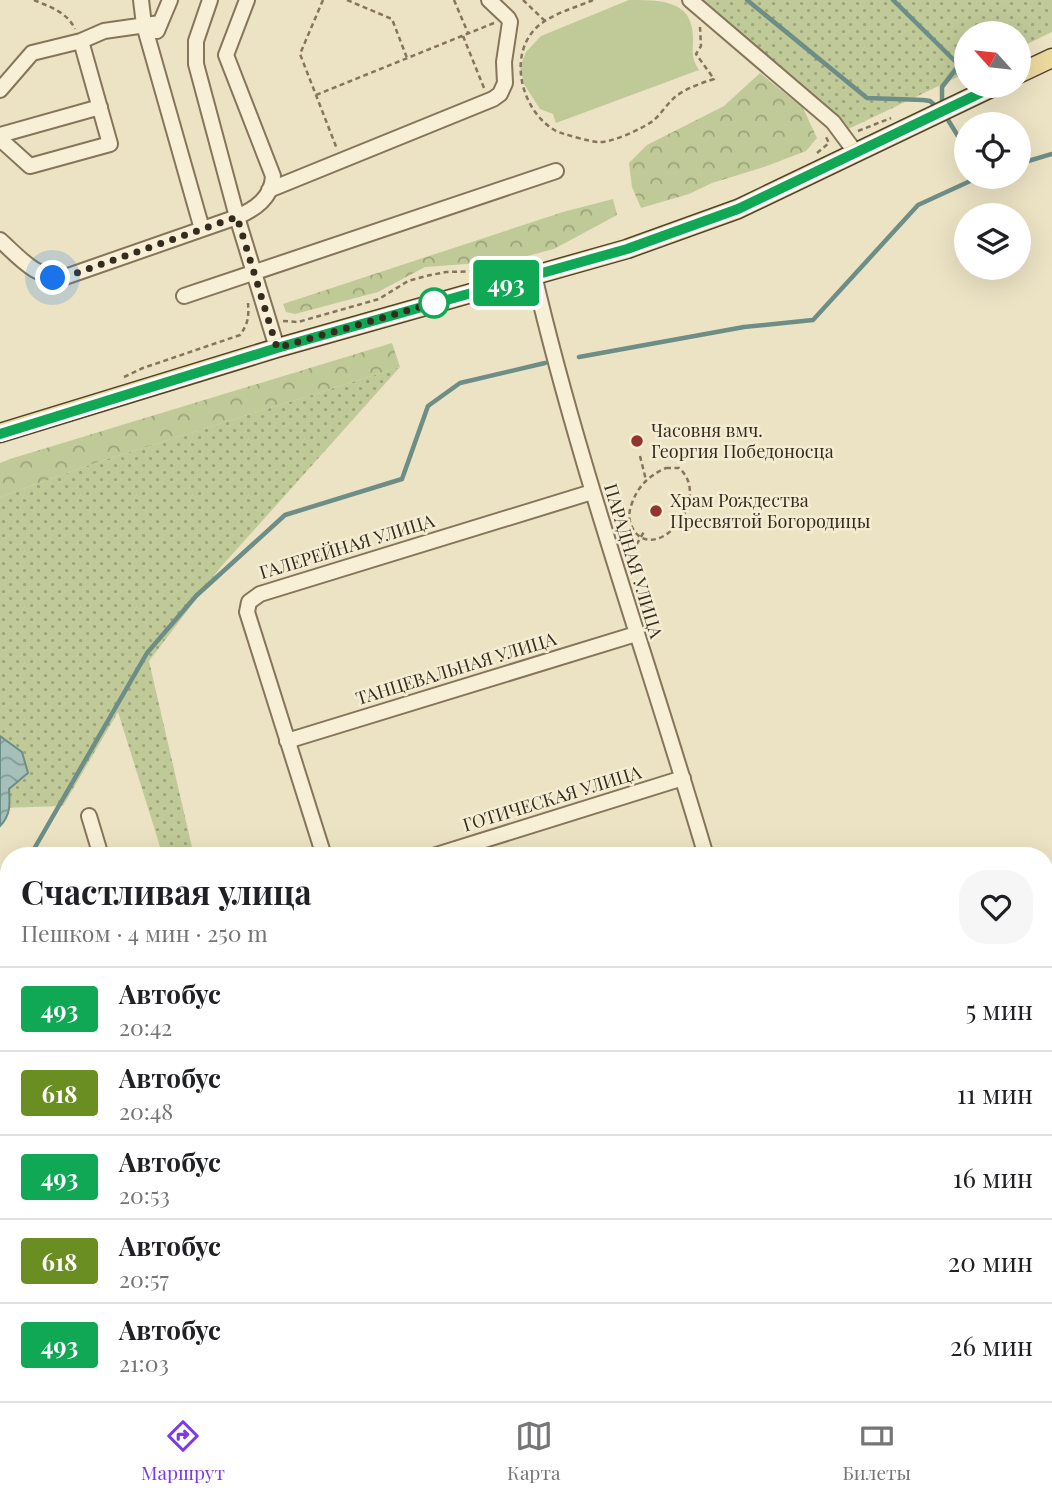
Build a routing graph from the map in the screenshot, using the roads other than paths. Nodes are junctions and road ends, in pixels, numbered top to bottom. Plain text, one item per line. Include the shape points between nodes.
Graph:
1 (141, 0) edge
2 (170, 0) edge
3 (210, 0) edge
4 (247, 0) edge
5 (489, 0) edge
6 (690, 0) edge
7 (160, 23) junction
8 (144, 25) junction
9 (82, 41) junction
10 (151, 45) junction
11 (1052, 58) edge
12 (1031, 68) edge
13 (0, 90) edge
14 (970, 98) edge
15 (100, 107) junction
16 (0, 137) edge
17 (856, 153) junction
18 (556, 171) dead end
19 (269, 190) junction
20 (237, 217) junction
21 (202, 229) junction
22 (0, 240) edge
23 (253, 273) junction
24 (534, 275) junction
25 (184, 296) dead end
26 (277, 348) junction
27 (0, 433) edge
28 (592, 492) junction
29 (636, 634) junction
30 (288, 741) junction
31 (683, 778) junction
32 (89, 817) dead end
33 (98, 847) edge
34 (321, 847) edge
35 (462, 847) edge
36 (703, 847) edge

1 - 8 street
2 - 7 street
3 - 20 street via 196,41 196,64
4 - 19 street via 226,55 273,176
5 - 19 street via 508,18 511,29 500,94
6 - 17 street via 833,122
7 - 8 street
7 - 10 street
8 - 9 street via 104,31
8 - 10 street
9 - 13 street via 32,54
9 - 15 street
10 - 21 street
11 - 12 main road
14 - 17 main road
15 - 16 street
15 - 16 street via 110,144 30,166
17 - 24 main road via 738,209 627,249
18 - 23 street
19 - 20 street via 256,208
20 - 21 street
20 - 23 street
21 - 22 street via 53,278 36,271
23 - 25 street
23 - 26 street
24 - 26 main road
24 - 28 street, ПАРАДНАЯ УЛИЦА
26 - 27 main road
28 - 29 street, ПАРАДНАЯ УЛИЦА
28 - 30 street, ГАЛЕРЕЙНАЯ УЛИЦА via 253,598 247,612
29 - 30 street, ТАНЦЕВАЛЬНАЯ УЛИЦА
29 - 31 street, ПАРАДНАЯ УЛИЦА
30 - 34 street, ГАЛЕРЕЙНАЯ УЛИЦА
31 - 35 street, ГОТИЧЕСКАЯ УЛИЦА
31 - 36 street, ПАРАДНАЯ УЛИЦА
32 - 33 street

